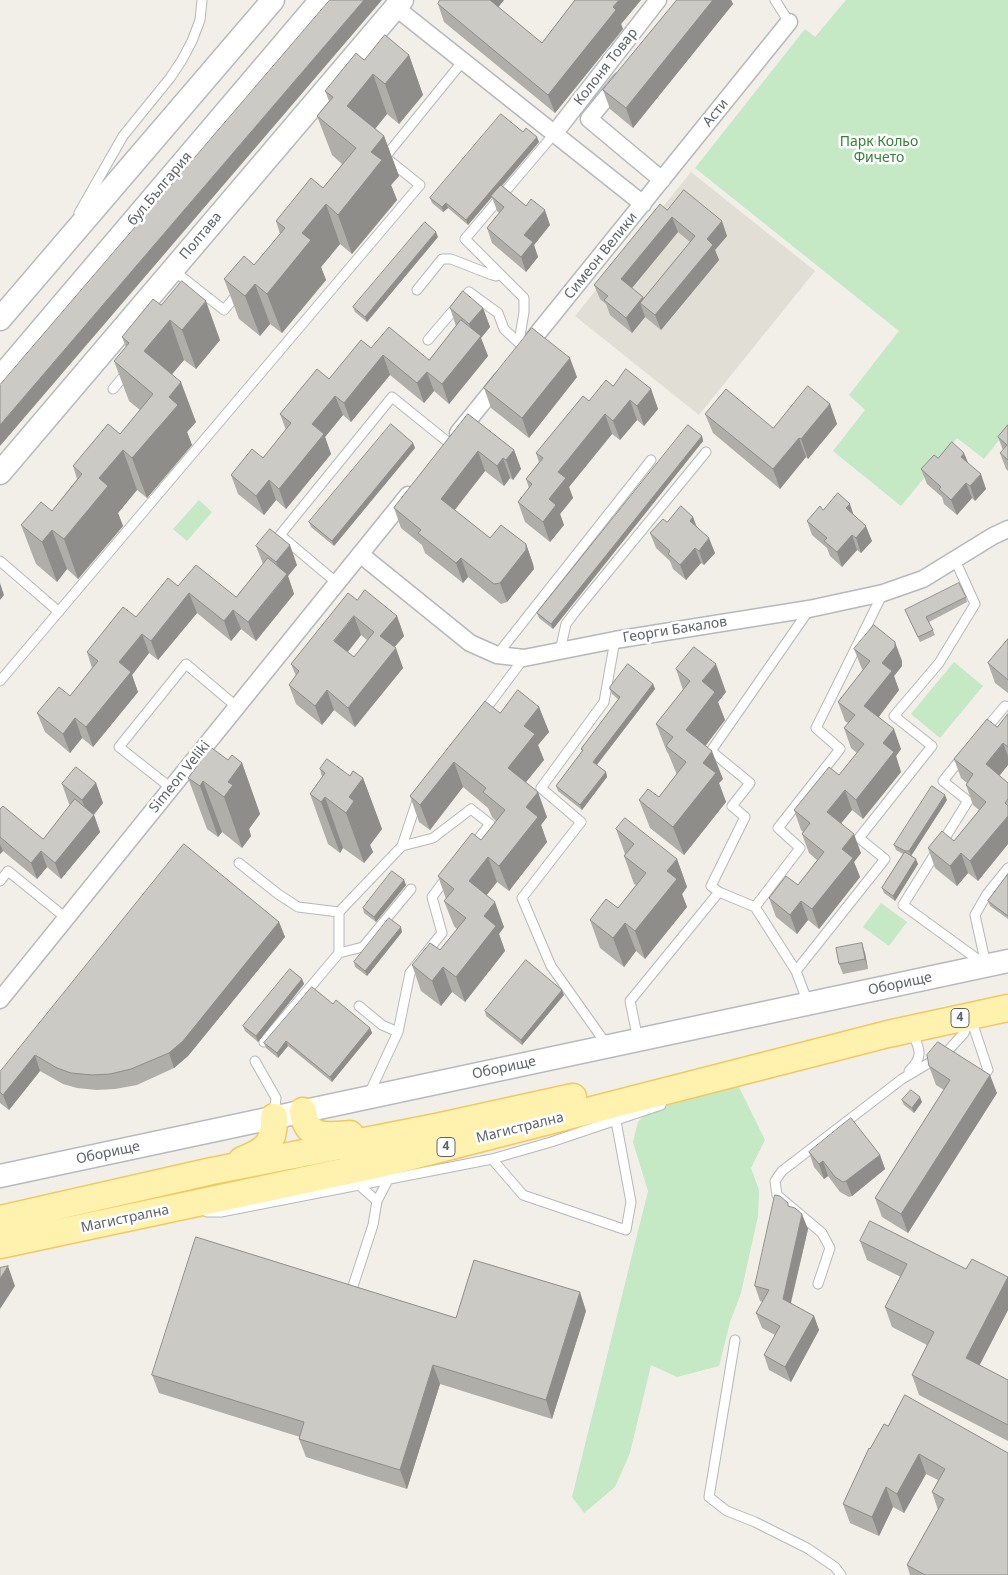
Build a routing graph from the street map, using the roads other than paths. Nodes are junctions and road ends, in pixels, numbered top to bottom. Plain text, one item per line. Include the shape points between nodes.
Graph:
1 (202, 0) edge
2 (273, 0) edge
3 (321, 0) edge
4 (658, 0) edge
5 (775, 0) edge
6 (399, 4) edge
7 (790, 22) joint
8 (464, 61) junction
9 (630, 68) edge
10 (554, 134) junction
11 (662, 180) junction
12 (643, 204) junction
13 (56, 253) junction
14 (173, 269) junction
15 (500, 274) junction
16 (249, 280) edge
17 (417, 290) dead end
18 (0, 319) edge
19 (428, 340) dead end
20 (522, 346) junction
21 (137, 361) edge
22 (0, 378) edge
23 (113, 390) edge
24 (449, 443) junction
25 (706, 452) dead end
26 (438, 458) edge
27 (651, 460) dead end
28 (0, 473) edge
29 (420, 480) edge
30 (1008, 529) edge
31 (360, 554) junction
32 (955, 560) junction
33 (0, 561) edge
34 (337, 582) junction
35 (882, 594) junction
36 (809, 609) junction
37 (59, 612) junction
38 (615, 640) junction
39 (560, 651) junction
40 (497, 655) junction
41 (524, 658) junction
42 (0, 681) edge
43 (1005, 706) dead end
44 (237, 707) junction
45 (476, 722) edge
46 (980, 736) edge
47 (968, 751) edge
48 (171, 788) junction
49 (422, 793) edge
50 (402, 846) junction
51 (467, 853) edge
52 (239, 863) dead end
53 (455, 868) edge
54 (1008, 868) edge
55 (0, 880) edge
56 (411, 889) dead end
57 (719, 892) junction
58 (755, 907) junction
59 (339, 912) junction
60 (66, 918) junction
61 (339, 952) junction
62 (1008, 961) edge
63 (986, 965) junction
64 (796, 971) junction
65 (0, 1000) edge
66 (808, 1004) junction
67 (359, 1006) dead end
68 (1008, 1008) edge
69 (970, 1016) junction
70 (899, 1031) junction
71 (398, 1032) junction
72 (638, 1040) junction
73 (264, 1042) edge
74 (608, 1046) junction
75 (255, 1061) dead end
76 (775, 1063) junction
77 (982, 1078) edge
78 (902, 1079) junction
79 (681, 1097) dead end
80 (368, 1098) junction
81 (672, 1100) dead end
82 (303, 1111) junction
83 (274, 1117) junction
84 (616, 1121) junction
85 (436, 1127) junction
86 (492, 1159) junction
87 (212, 1171) junction
88 (0, 1176) edge
89 (389, 1178) junction
90 (358, 1184) junction
91 (377, 1201) junction
92 (157, 1212) junction
93 (0, 1219) edge
94 (0, 1245) edge
95 (818, 1284) dead end
96 (352, 1290) edge
97 (735, 1340) dead end
98 (841, 1575) edge

1 - 13 lane via 200,20 182,60 123,136
2 - 13 street
3 - 22 street, бул.България
4 - 10 street, Колоня Товар
5 - 7 lane
6 - 8 street, Симеон Велики
6 - 14 street, Полтава
7 - 11 street, Асти
8 - 10 street, Симеон Велики
8 - 37 lane via 385,157 420,185
9 - 11 street via 589,120
10 - 12 street, Симеон Велики
10 - 15 lane via 465,239
11 - 12 street, Асти
12 - 20 street, Симеон Велики
13 - 18 street
14 - 16 lane via 194,292 224,310
14 - 28 street, Полтава
15 - 17 lane via 492,275 451,259 442,260
15 - 20 lane via 524,298
19 - 20 lane via 469,292 498,313 504,329
20 - 24 street, Симеон Велики via 511,367
21 - 23 lane
24 - 26 street, Симеон Велики
24 - 34 lane via 392,397 280,535
25 - 39 lane via 574,612 566,624
27 - 40 lane
29 - 31 street
30 - 32 street, Георги Бакалов
31 - 34 street, Simeon Veliki
31 - 40 street, Георги Бакалов via 470,643
32 - 35 street, Георги Бакалов via 923,579
32 - 64 lane via 975,604 938,662 894,716 932,746 859,838 885,859
33 - 37 lane
34 - 44 street, Simeon Veliki
35 - 36 street, Георги Бакалов
35 - 58 lane via 816,728 840,748 778,828 800,848
36 - 38 street, Георги Бакалов
36 - 57 lane via 711,751 750,783 732,806 745,817 711,886
37 - 42 lane
38 - 39 street, Георги Бакалов
38 - 74 lane via 604,702 541,788 581,822 522,898 551,966
39 - 41 street, Георги Бакалов
40 - 41 street, Георги Бакалов
41 - 45 lane
43 - 46 lane
44 - 48 street, Simeon Veliki
44 - 48 lane via 186,664 119,747
47 - 63 lane via 943,781 968,801 902,905
48 - 60 street, Simeon Veliki
49 - 50 lane via 416,801
50 - 51 lane via 433,838 471,809 490,824
50 - 59 lane
52 - 59 lane via 298,906
53 - 71 lane via 432,897 442,933 410,972
54 - 63 lane via 975,915
55 - 60 lane via 8,871
56 - 61 lane via 363,948
57 - 58 lane
57 - 72 lane via 630,1001
58 - 64 lane
59 - 61 lane
60 - 65 street, Simeon Veliki
61 - 73 lane
62 - 63 street, Оборище
63 - 66 street, Оборище
64 - 66 lane
66 - 72 street, Оборище
67 - 71 lane
68 - 69 main road, Магистрална / 4
69 - 70 main road, Магистрална / 4
69 - 77 lane via 988,1070
69 - 78 lane via 964,1033 946,1053
70 - 76 main road, Магистрална / 4
70 - 78 lane via 919,1048 918,1062
70 - 85 main road, 4 via 626,1085
71 - 80 lane
72 - 74 street, Оборище
74 - 80 street, Оборище
75 - 83 lane via 276,1098
76 - 79 lane
76 - 92 main road, Магистрална / 4 via 385,1163
78 - 95 lane via 790,1164 775,1181 777,1195 822,1233 830,1248
80 - 82 street, Оборище
81 - 84 lane
82 - 83 street, Оборище
82 - 85 main road via 309,1129 324,1136
83 - 87 main road via 273,1136 265,1148
83 - 88 street, Оборище
84 - 86 lane
84 - 86 lane via 631,1202 626,1230 523,1194
85 - 87 main road, 4
86 - 89 lane
87 - 93 main road, 4
89 - 90 lane
89 - 91 lane
90 - 91 lane
90 - 92 lane via 220,1212
91 - 96 lane via 373,1225
92 - 94 main road, Магистрална / 4
97 - 98 lane via 709,1497 726,1511 807,1548 835,1567

